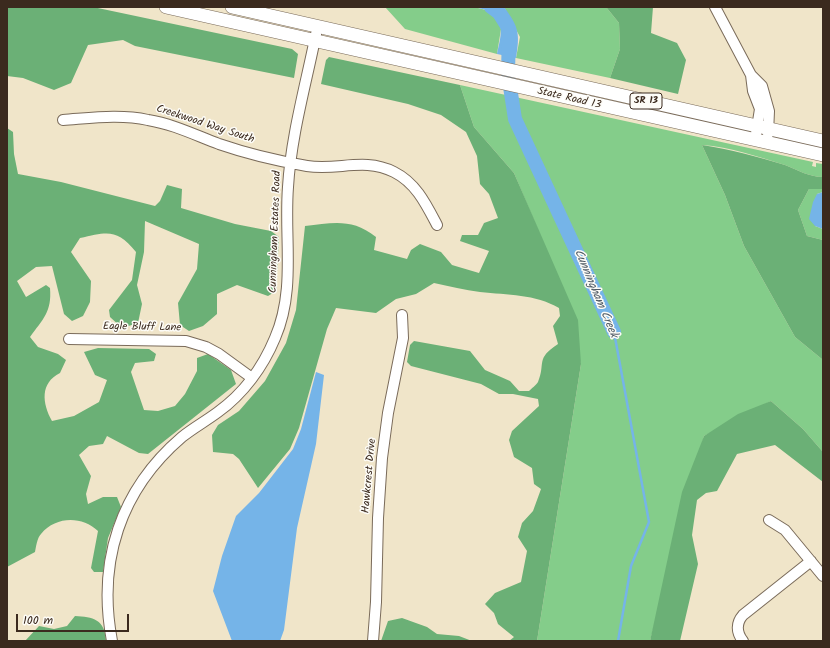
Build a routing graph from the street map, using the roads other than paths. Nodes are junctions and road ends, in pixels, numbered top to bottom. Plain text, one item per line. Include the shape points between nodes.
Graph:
1 (166, 7) edge
2 (232, 7) edge
3 (715, 7) edge
4 (318, 26) junction
5 (315, 40) junction
6 (63, 120) dead end
7 (763, 128) junction
8 (761, 141) junction
9 (823, 141) edge
10 (823, 155) edge
11 (290, 162) junction
12 (437, 225) dead end
13 (402, 315) dead end
14 (69, 339) dead end
15 (252, 378) junction
16 (769, 520) dead end
17 (811, 561) junction
18 (823, 576) edge
19 (112, 641) edge
20 (373, 641) edge
21 (743, 641) edge

1 - 5 main road, SR 13
2 - 4 main road, SR 13
3 - 7 street via 751,75
4 - 5 street, Cunningham Estates Road
4 - 7 main road, State Road 13 / SR 13
5 - 8 main road, State Road 13 / SR 13
5 - 11 street, Cunningham Estates Road
6 - 11 street, Creekwood Way South via 110,116 148,120 249,153
7 - 8 street
7 - 9 main road, State Road 13 / SR 13
8 - 10 main road, State Road 13 / SR 13
11 - 12 street, Creekwood Way South via 323,167 360,164 384,168 404,179 415,189
11 - 15 street, Cunningham Estates Road via 287,286 283,312 268,352
13 - 20 street, Hawkcrest Drive via 402,342 382,458
14 - 15 street, Eagle Bluff Lane via 186,342 206,347 219,354
15 - 19 street, Cunningham Estates Road via 231,402 182,436 167,451 144,477 130,501 115,536 110,560 106,602
16 - 17 street via 785,530
17 - 18 street
17 - 21 street via 744,615 738,624

